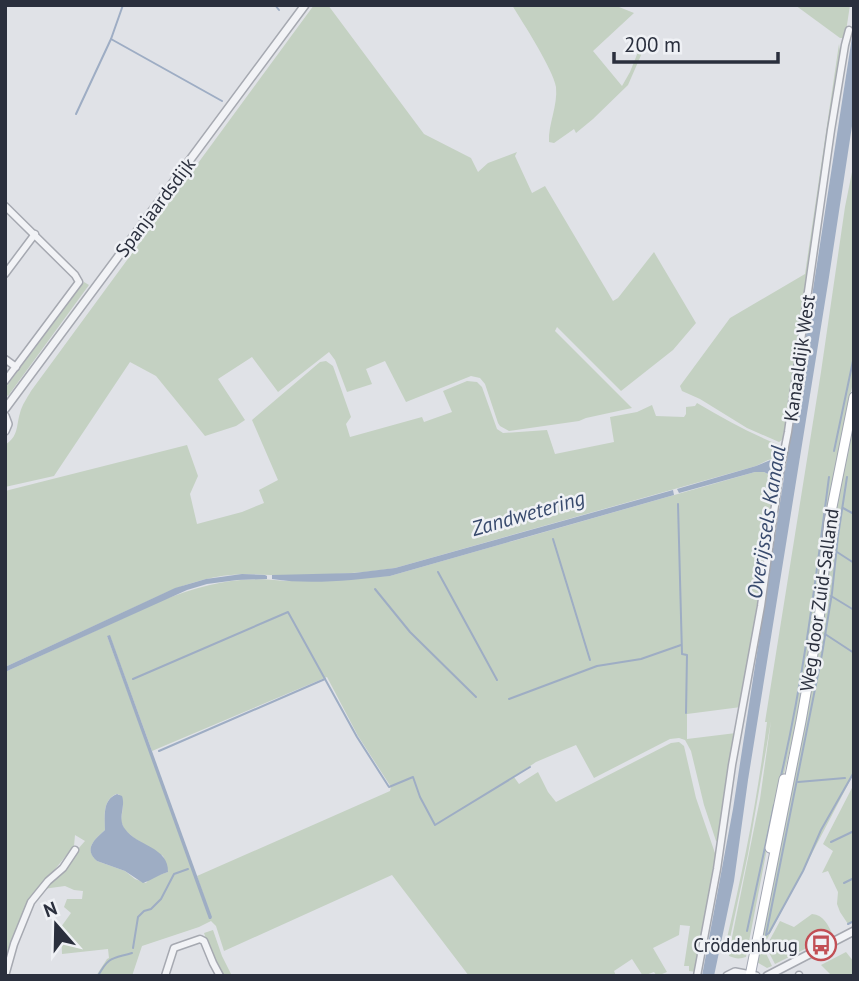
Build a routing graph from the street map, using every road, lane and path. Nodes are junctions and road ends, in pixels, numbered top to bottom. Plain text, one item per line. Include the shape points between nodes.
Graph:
1 (304, 5) edge
2 (849, 30) dead end
3 (5, 206) edge
4 (35, 234) junction
5 (5, 274) edge
6 (5, 359) edge
7 (16, 367) junction
8 (5, 382) edge
9 (854, 397) edge
10 (5, 409) edge
11 (5, 416) edge
12 (5, 431) edge
13 (75, 850) dead end
14 (854, 931) edge
15 (749, 975) edge
16 (5, 976) edge
17 (164, 976) edge
18 (220, 976) edge
19 (697, 976) edge
20 (727, 976) edge
21 (767, 976) edge

1 - 10 street, Spanjaardsdijk
2 - 19 street, Kanaaldijk West via 761,606
3 - 4 street
4 - 5 street
4 - 7 street via 79,282
6 - 7 street
7 - 8 street
9 - 15 main road, Weg door Zuid-Salland via 830,522 801,721
11 - 12 street
13 - 16 street via 31,902
14 - 21 street
15 - 20 street via 733,972
17 - 18 street via 174,948 200,939

